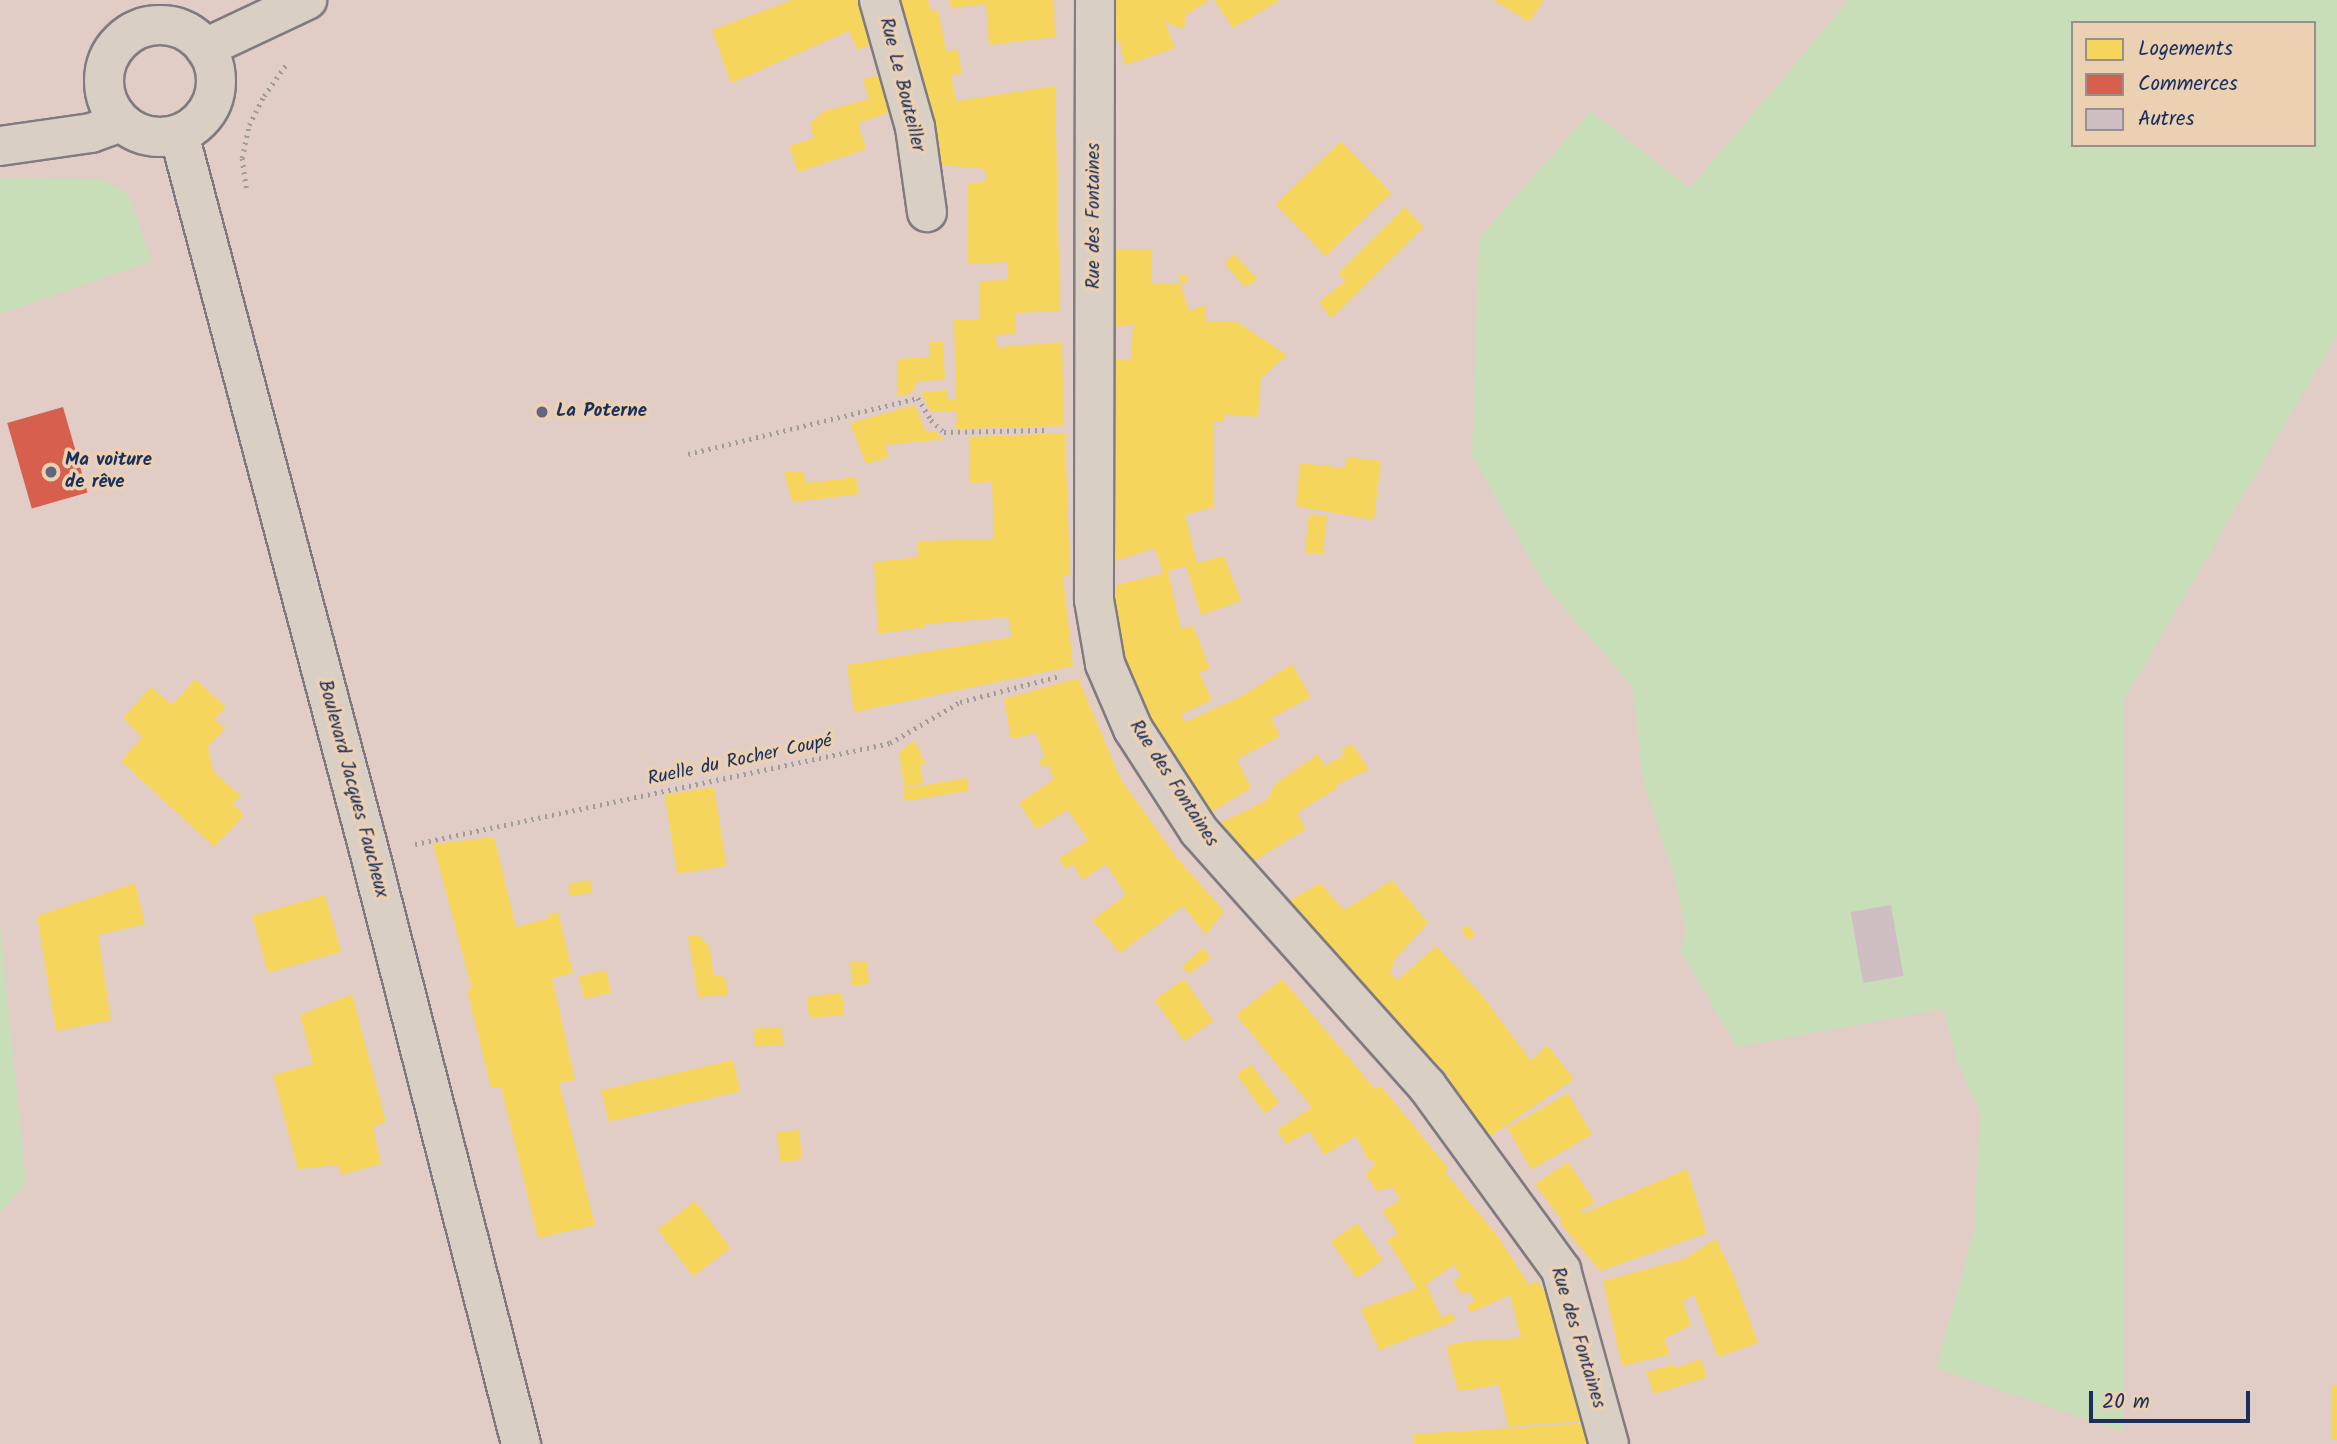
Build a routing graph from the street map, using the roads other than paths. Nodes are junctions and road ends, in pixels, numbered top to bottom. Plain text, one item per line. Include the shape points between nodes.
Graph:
1 (307, 0) edge
2 (879, 0) edge
3 (1095, 0) edge
4 (147, 13) edge
5 (205, 48) junction
6 (121, 122) junction
7 (178, 134) junction
8 (0, 146) edge
9 (927, 212) dead end
10 (521, 1444) edge
11 (1609, 1444) edge

1 - 5 street
2 - 9 street, Rue Le Bouteiller via 915,127
3 - 11 street, Rue des Fontaines via 1094,600 1105,664 1133,729 1199,831 1427,1087 1561,1270
4 - 5 street via 194,36
4 - 6 street via 109,57 104,92
5 - 7 street via 213,63 214,98 206,114
6 - 7 street via 148,136
6 - 8 street via 92,133
7 - 10 street, Boulevard Jacques Faucheux

